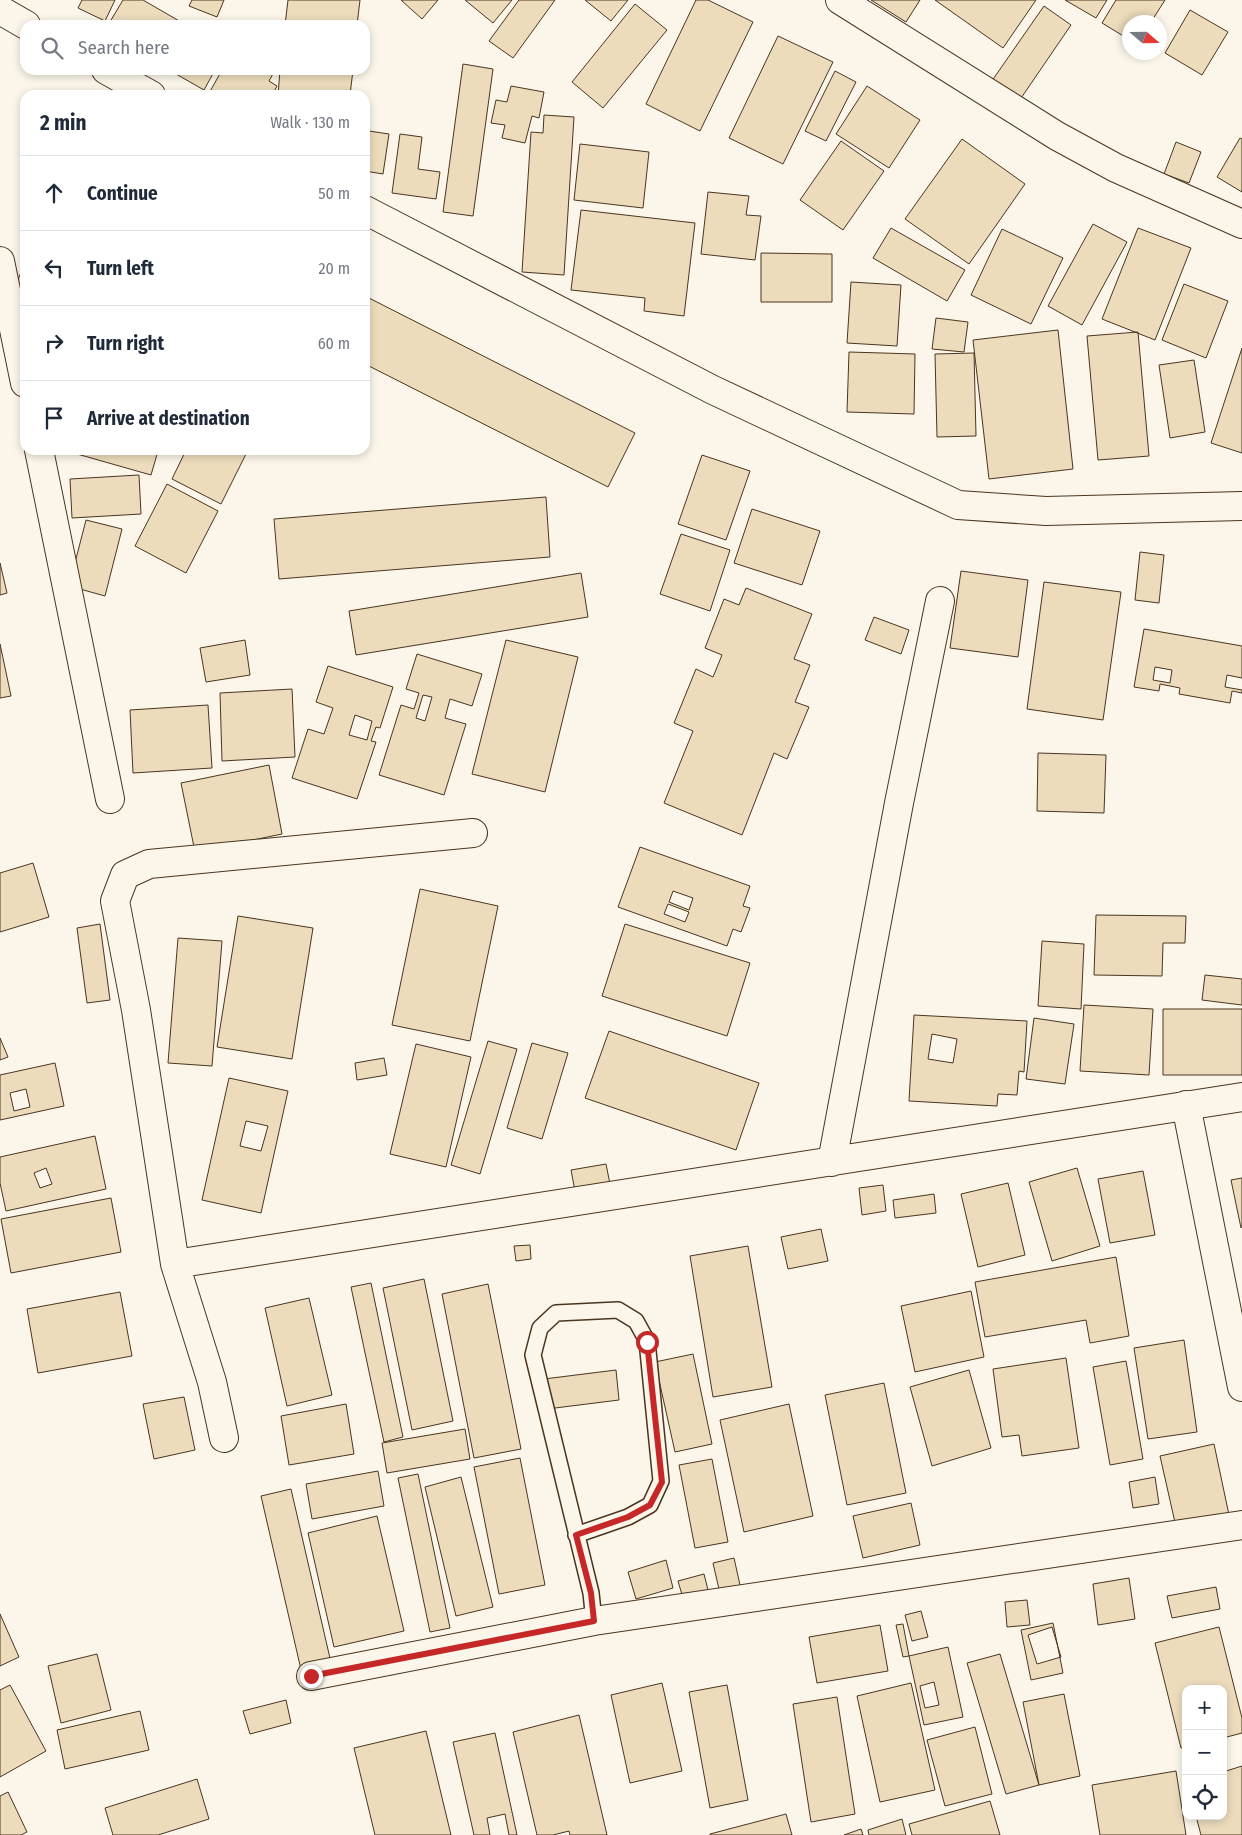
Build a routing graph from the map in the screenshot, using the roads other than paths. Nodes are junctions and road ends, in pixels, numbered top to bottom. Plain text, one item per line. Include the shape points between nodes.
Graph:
1 (840, 0) edge
2 (0, 10) edge
3 (20, 22) edge
4 (115, 75) edge
5 (142, 90) edge
6 (370, 213) edge
7 (1242, 224) edge
8 (0, 261) edge
9 (20, 359) edge
10 (40, 455) edge
11 (1242, 506) edge
12 (940, 601) dead end
13 (110, 799) dead end
14 (473, 832) dead end
15 (1242, 1097) edge
16 (1186, 1105) junction
17 (832, 1162) junction
18 (176, 1264) junction
19 (1242, 1386) edge
20 (224, 1438) dead end
21 (1242, 1525) edge
22 (576, 1535) junction
23 (594, 1621) junction
24 (311, 1676) dead end

1 - 7 street via 1057,136 1116,168
2 - 3 street
4 - 5 street
6 - 11 street via 713,390 958,505 1046,511
8 - 9 street
10 - 13 street
12 - 17 street via 898,804
14 - 18 street via 149,864 125,875 115,901 136,1010
15 - 16 street
16 - 17 street
16 - 19 street
17 - 18 street
18 - 20 street via 212,1382
21 - 23 street
22 - 22 lane via 532,1355 540,1328 556,1313 618,1310 636,1321 647,1342 662,1482 650,1505 628,1517
22 - 23 lane via 591,1593
23 - 24 street

